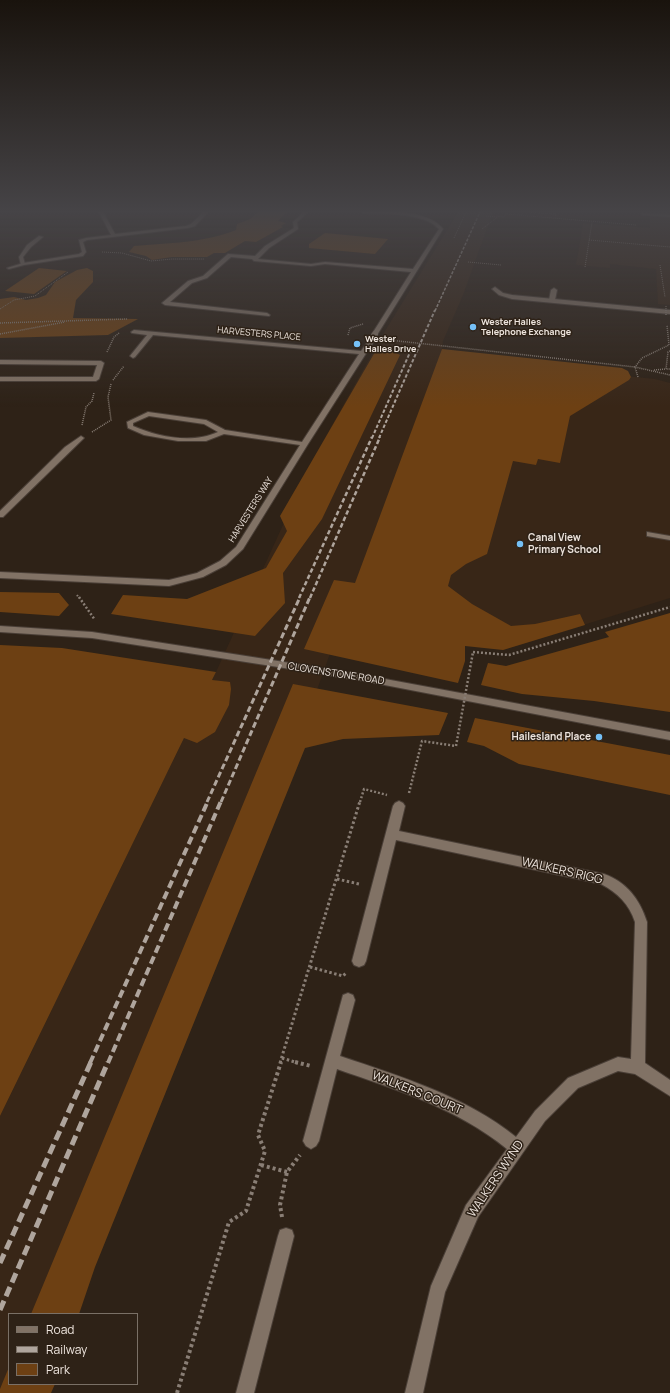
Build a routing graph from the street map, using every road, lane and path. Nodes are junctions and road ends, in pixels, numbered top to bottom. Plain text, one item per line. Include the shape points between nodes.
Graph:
1 (61, 277) edge
2 (206, 277) edge
3 (410, 277) edge
4 (662, 277) edge
5 (495, 289) dead end
6 (554, 290) dead end
7 (552, 300) junction
8 (0, 309) edge
9 (668, 314) edge
10 (267, 316) dead end
11 (69, 321) dead end
12 (666, 323) dead end
13 (134, 332) dead end
14 (152, 333) junction
15 (0, 334) edge
16 (670, 351) edge
17 (363, 353) junction
18 (133, 356) joint
19 (0, 362) edge
20 (666, 369) junction
21 (670, 369) edge
22 (651, 370) dead end
23 (638, 377) dead end
24 (0, 379) edge
25 (96, 379) junction
26 (223, 432) junction
27 (81, 438) junction
28 (304, 444) junction
29 (68, 449) junction
30 (79, 451) dead end
31 (0, 515) edge
32 (650, 534) dead end
33 (670, 538) edge
34 (0, 575) edge
35 (64, 577) junction
36 (670, 607) edge
37 (0, 630) edge
38 (114, 638) junction
39 (670, 736) edge
40 (399, 806) junction
41 (392, 834) junction
42 (337, 879) junction
43 (378, 887) junction
44 (358, 961) joint
45 (310, 967) junction
46 (348, 1000) dead end
47 (282, 1058) junction
48 (331, 1066) junction
49 (638, 1067) junction
50 (670, 1089) edge
51 (311, 1141) joint
52 (517, 1148) junction
53 (261, 1165) junction
54 (287, 1172) junction
55 (286, 1236) joint
56 (177, 1393) edge
57 (245, 1393) edge
58 (414, 1393) edge

1 - 8 path via 35,296 14,300
2 - 10 street via 190,282 165,303
3 - 17 street, HARVESTERS WAY, bridge
4 - 9 path, bridge
5 - 7 street via 512,297
6 - 7 street
7 - 9 street
11 - 15 path
12 - 23 path via 669,345 642,358 635,367
13 - 14 street, HARVESTERS PLACE
14 - 17 street, HARVESTERS PLACE
14 - 18 street
16 - 20 path
17 - 28 street, HARVESTERS WAY
18 - 27 path via 112,381 108,397 111,420
19 - 25 street via 101,363
20 - 21 path
20 - 22 path
24 - 25 street
25 - 27 path via 92,401 86,407 81,427 68,434
26 - 26 street via 206,422 148,414 130,422 130,428 139,433 193,441 208,439
26 - 28 street
27 - 29 street
28 - 35 street, HARVESTERS WAY via 239,549 223,563 200,575 169,583
29 - 30 street
29 - 31 street
32 - 33 street
34 - 35 street, HARVESTERS WAY
35 - 38 path via 98,623
36 - 40 path, bridge via 509,655 473,652 456,746 422,741 410,792
37 - 38 street, CLOVENSTONE ROAD
38 - 39 street, CLOVENSTONE ROAD via 369,679
40 - 41 street
40 - 42 path via 386,794 364,789
41 - 43 street
41 - 49 street, WALKERS RIGG via 604,879 618,886 629,896 637,907 641,922
42 - 43 path
42 - 45 path
43 - 44 street
44 - 45 path via 343,976
45 - 47 path
46 - 48 street
47 - 48 path
47 - 53 path via 258,1135 265,1150
48 - 51 street
48 - 52 street, WALKERS COURT via 442,1100 482,1120
49 - 50 street, WALKERS WYND
49 - 52 street, WALKERS WYND via 618,1064 573,1083 540,1116
51 - 54 path
52 - 58 street, WALKERS WYND via 472,1211 437,1292
53 - 54 path
53 - 56 path via 246,1211 229,1222
54 - 55 path via 280,1205
55 - 57 street

